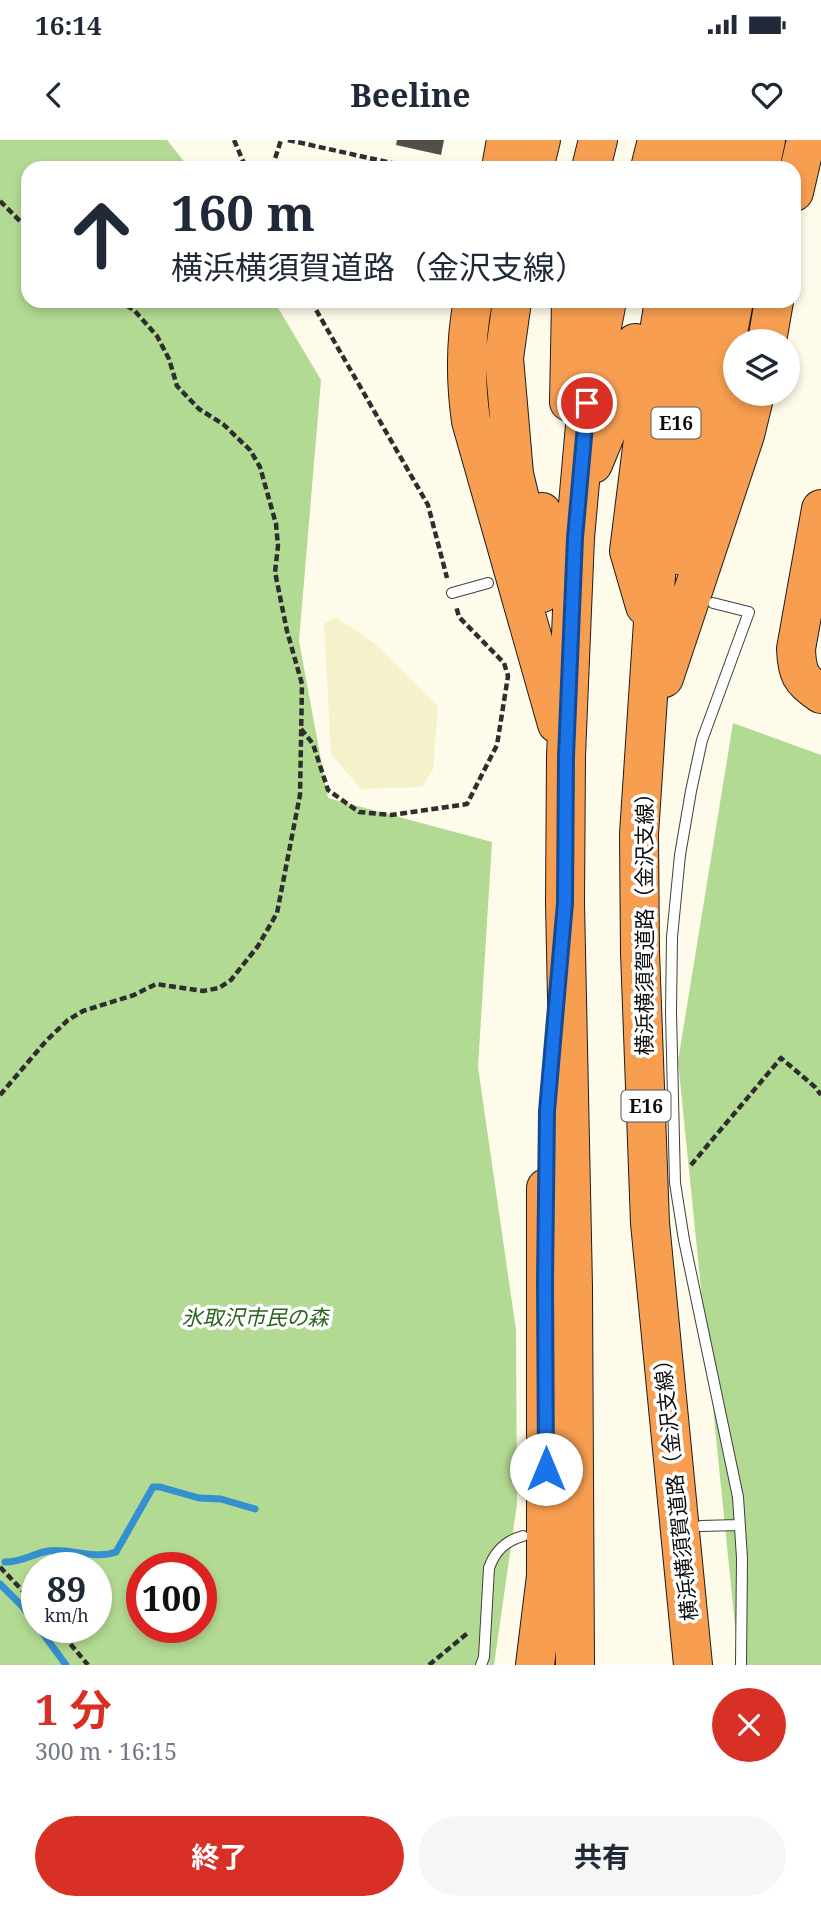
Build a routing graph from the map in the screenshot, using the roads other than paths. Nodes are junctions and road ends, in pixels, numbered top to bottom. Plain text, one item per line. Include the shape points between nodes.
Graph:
1 (506, 140) edge
2 (520, 140) edge
3 (541, 140) edge
4 (562, 140) edge
5 (583, 140) edge
6 (598, 140) edge
7 (623, 140) edge
8 (638, 140) edge
9 (657, 140) edge
10 (676, 140) edge
11 (695, 140) edge
12 (714, 140) edge
13 (729, 140) edge
14 (748, 140) edge
15 (766, 140) edge
16 (790, 140) edge
17 (806, 140) edge
18 (502, 161) edge
19 (516, 161) edge
20 (536, 161) edge
21 (558, 161) edge
22 (578, 161) edge
23 (593, 161) edge
24 (618, 161) edge
25 (634, 161) edge
26 (652, 161) edge
27 (671, 161) edge
28 (690, 161) edge
29 (710, 161) edge
30 (725, 161) edge
31 (744, 161) edge
32 (762, 161) edge
33 (785, 161) edge
34 (801, 162) edge
35 (472, 308) edge
36 (487, 308) edge
37 (528, 308) edge
38 (528, 308) edge
39 (571, 308) edge
40 (589, 308) edge
41 (606, 308) edge
42 (619, 308) edge
43 (642, 308) edge
44 (663, 308) edge
45 (681, 308) edge
46 (697, 308) edge
47 (716, 308) edge
48 (733, 308) edge
49 (756, 308) edge
50 (773, 308) edge
51 (754, 329) edge
52 (769, 329) edge
53 (466, 386) junction
54 (747, 406) edge
55 (752, 406) edge
56 (569, 411) junction
57 (745, 435) junction
58 (605, 436) junction
59 (679, 496) junction
60 (579, 499) junction
61 (821, 509) edge
62 (545, 531) junction
63 (488, 583) dead end
64 (452, 593) road end
65 (542, 593) junction
66 (713, 603) dead end
67 (652, 648) junction
68 (821, 694) edge
69 (568, 707) junction
70 (647, 727) junction
71 (566, 756) junction
72 (565, 903) junction
73 (738, 1525) junction
74 (701, 1526) dead end
75 (523, 1536) dead end
76 (481, 1665) edge
77 (535, 1665) edge
78 (575, 1665) edge
79 (693, 1665) edge
80 (741, 1665) edge

1 - 18 highway
2 - 19 highway
3 - 20 highway
4 - 21 highway
5 - 22 highway
6 - 23 highway
7 - 24 highway
8 - 25 highway
9 - 26 highway
10 - 27 highway
11 - 28 highway
12 - 29 highway
13 - 30 highway
14 - 31 highway
15 - 32 highway
16 - 33 highway
17 - 34 highway
35 - 53 highway
36 - 53 highway
37 - 62 highway via 523,354
38 - 65 highway via 504,358 514,474
39 - 56 highway
40 - 56 highway
41 - 60 highway via 587,403
42 - 58 highway via 610,352
43 - 58 highway via 629,377
44 - 67 highway via 629,551
45 - 59 highway via 668,375
46 - 59 highway, 横浜横須賀道路（金沢支線） / E16 via 684,374
47 - 59 highway
48 - 59 highway via 705,455
49 - 51 highway
50 - 52 highway
53 - 71 highway via 484,471
54 - 57 highway
55 - 57 highway
56 - 62 highway
57 - 70 highway
58 - 60 highway
59 - 67 highway, 横浜横須賀道路（金沢支線） / E16 via 659,546
60 - 69 highway
61 - 68 highway via 796,649 797,670 807,685
62 - 65 highway
63 - 64 lane
65 - 69 highway
66 - 73 lane via 749,612 702,740 680,855 672,950 675,1184 738,1497
67 - 70 highway, 横浜横須賀道路（金沢支線） / E16
69 - 71 highway
70 - 79 highway, 横浜横須賀道路（金沢支線） / E16 via 639,834 650,1223
71 - 72 highway
72 - 77 highway via 547,1111 547,1576
72 - 78 highway
73 - 74 lane
73 - 80 lane
75 - 76 lane via 510,1540 493,1555

